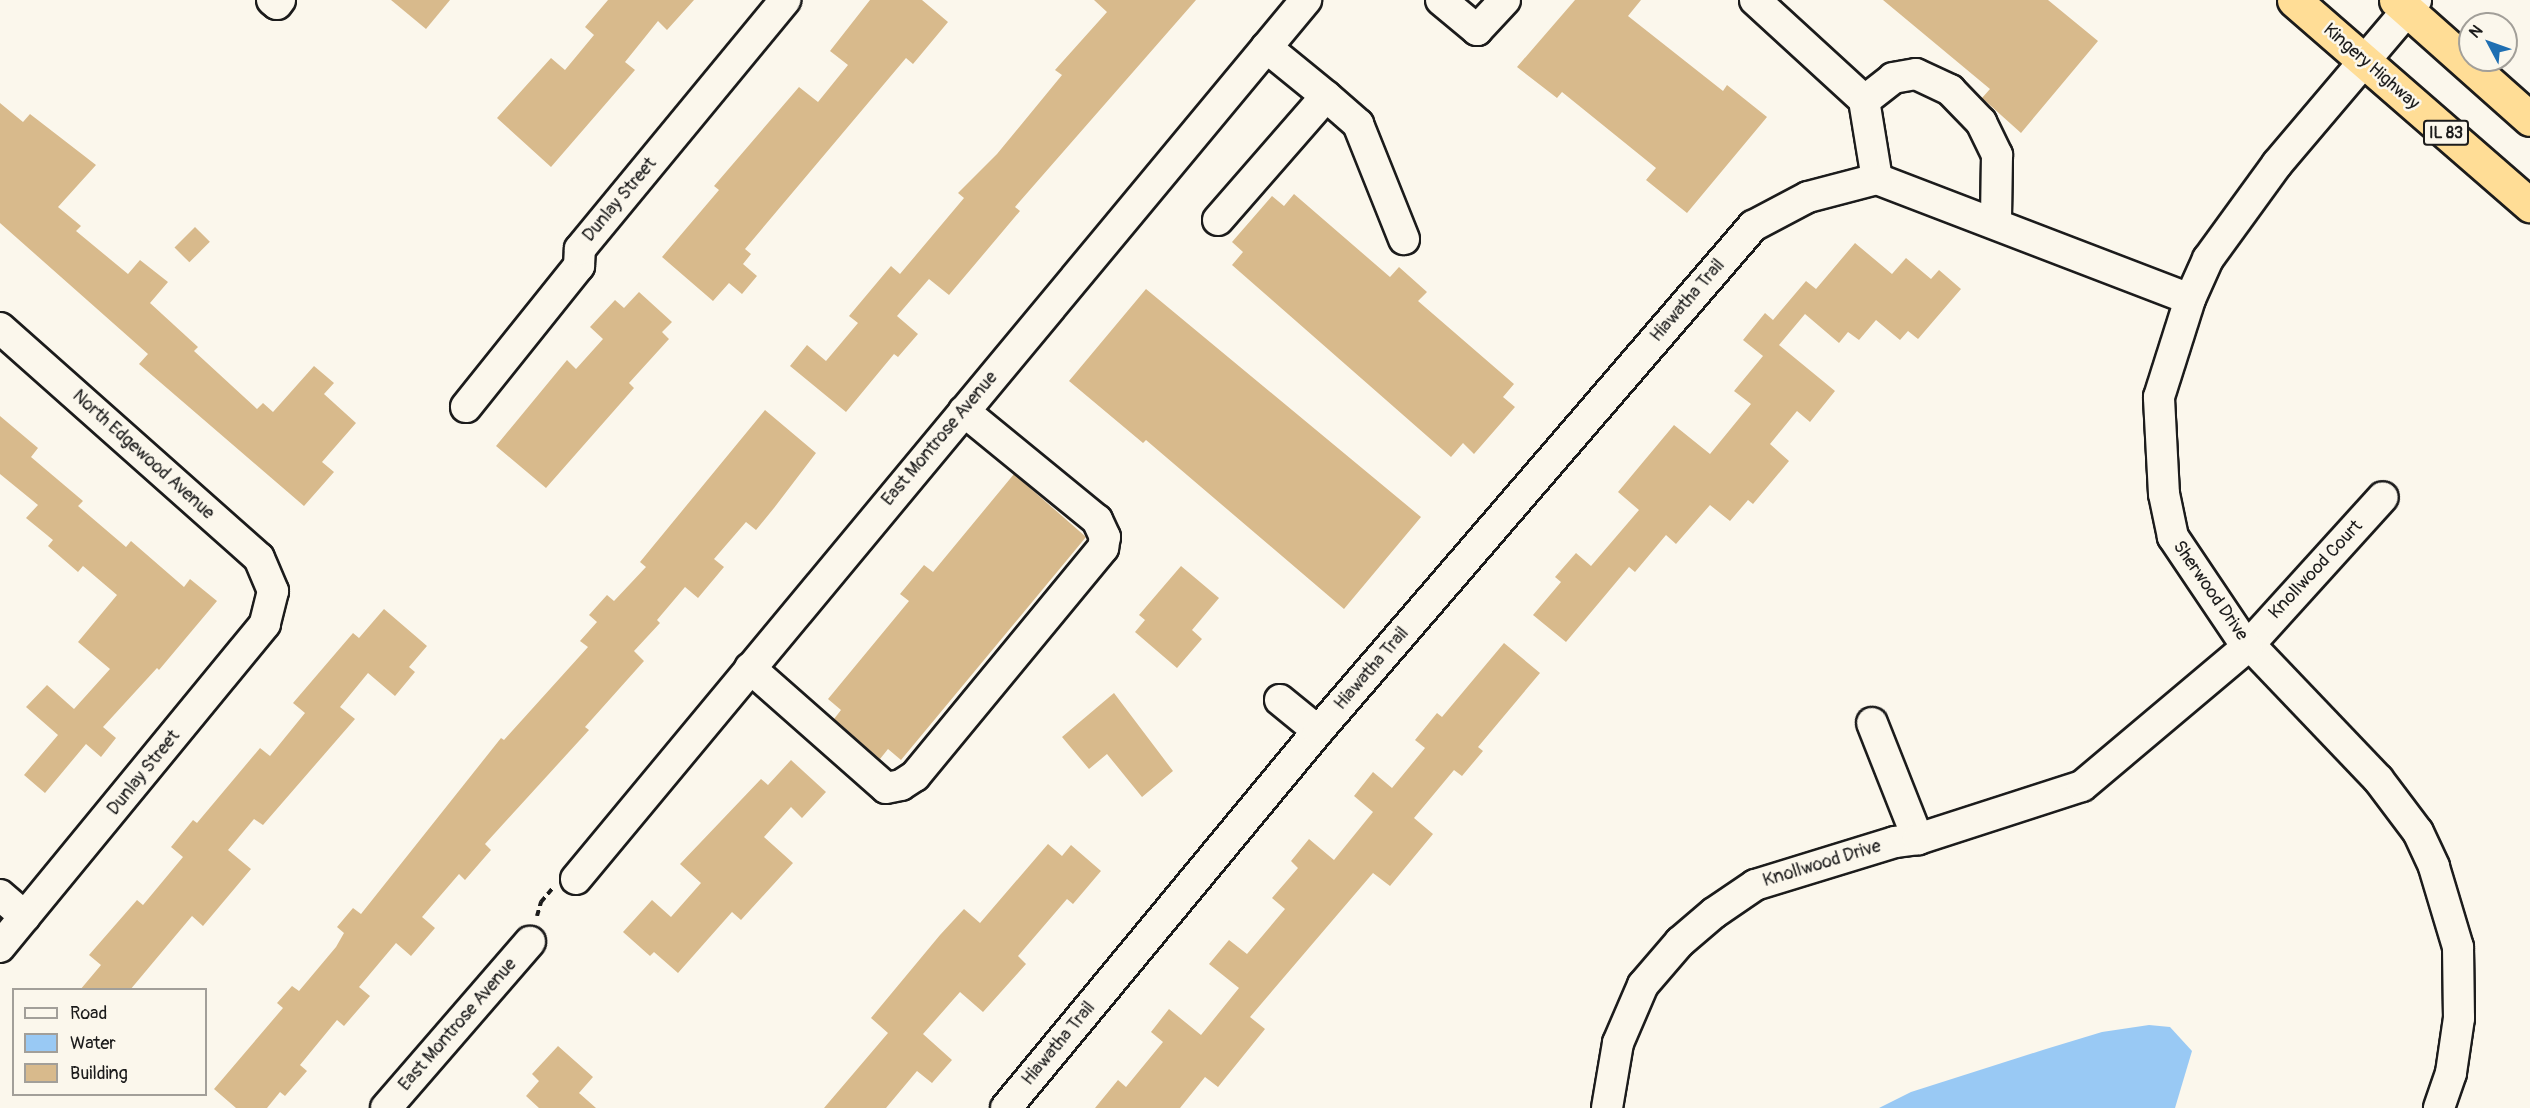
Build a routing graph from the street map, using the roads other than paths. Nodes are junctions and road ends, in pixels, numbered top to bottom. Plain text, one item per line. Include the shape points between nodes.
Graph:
1 (272, 0) edge
2 (280, 0) edge
3 (785, 0) edge
4 (1306, 0) edge
5 (1441, 0) edge
6 (1505, 0) edge
7 (2294, 0) edge
8 (1765, 3) edge
9 (2406, 4) edge
10 (1266, 47) junction
11 (2362, 60) junction
12 (1326, 96) junction
13 (1864, 101) junction
14 (2530, 119) edge
15 (1877, 179) junction
16 (2530, 205) edge
17 (1218, 220) dead end
18 (1996, 222) junction
19 (1404, 239) dead end
20 (2190, 299) junction
21 (0, 328) edge
22 (466, 407) dead end
23 (964, 411) junction
24 (2383, 497) dead end
25 (273, 591) joint
26 (2248, 645) junction
27 (750, 668) junction
28 (1280, 700) dead end
29 (1872, 723) dead end
30 (1318, 731) junction
31 (1918, 839) junction
32 (576, 879) road end
33 (0, 895) edge
34 (25, 917) junction
35 (530, 942) road end
36 (0, 947) edge
37 (2443, 1107) edge
38 (386, 1108) edge
39 (1006, 1108) edge
40 (1607, 1108) edge

1 - 2 street via 277,4
3 - 22 street, Dunlay Street via 580,249 579,266
4 - 10 street, East Montrose Avenue
5 - 6 street via 1477,30
7 - 11 highway, Kingery Highway / IL 83
8 - 13 street
9 - 11 street, Sherwood Drive
9 - 14 highway
10 - 12 street
10 - 23 street, East Montrose Avenue
11 - 16 highway, Kingery Highway / IL 83
11 - 20 street, Sherwood Drive via 2277,164 2208,259
12 - 17 street
12 - 19 street via 1358,124
13 - 15 street
13 - 18 street via 1893,78 1916,74 1950,90 1982,122 1997,155
15 - 18 street
15 - 30 street, Hiawatha Trail via 1808,197 1753,226
18 - 20 street
20 - 26 street, Sherwood Drive via 2159,397 2164,494 2173,537
21 - 25 street, North Edgewood Avenue via 259,558
23 - 27 street, East Montrose Avenue
23 - 27 street via 1097,520 1106,537 1103,548 930,758 915,776 886,788
24 - 26 street, Knollwood Court
25 - 34 street, Dunlay Street via 266,624
26 - 31 street, Knollwood Drive via 2082,786
26 - 37 street, Sherwood Drive via 2378,778 2418,832 2434,867 2458,947 2459,1018
27 - 32 street, East Montrose Avenue
28 - 30 street
29 - 31 street
30 - 39 street, Hiawatha Trail
31 - 40 street, Knollwood Drive via 1895,842 1755,885 1680,942 1643,985 1618,1043
33 - 34 street
34 - 36 street, Dunlay Street
35 - 38 street, East Montrose Avenue

